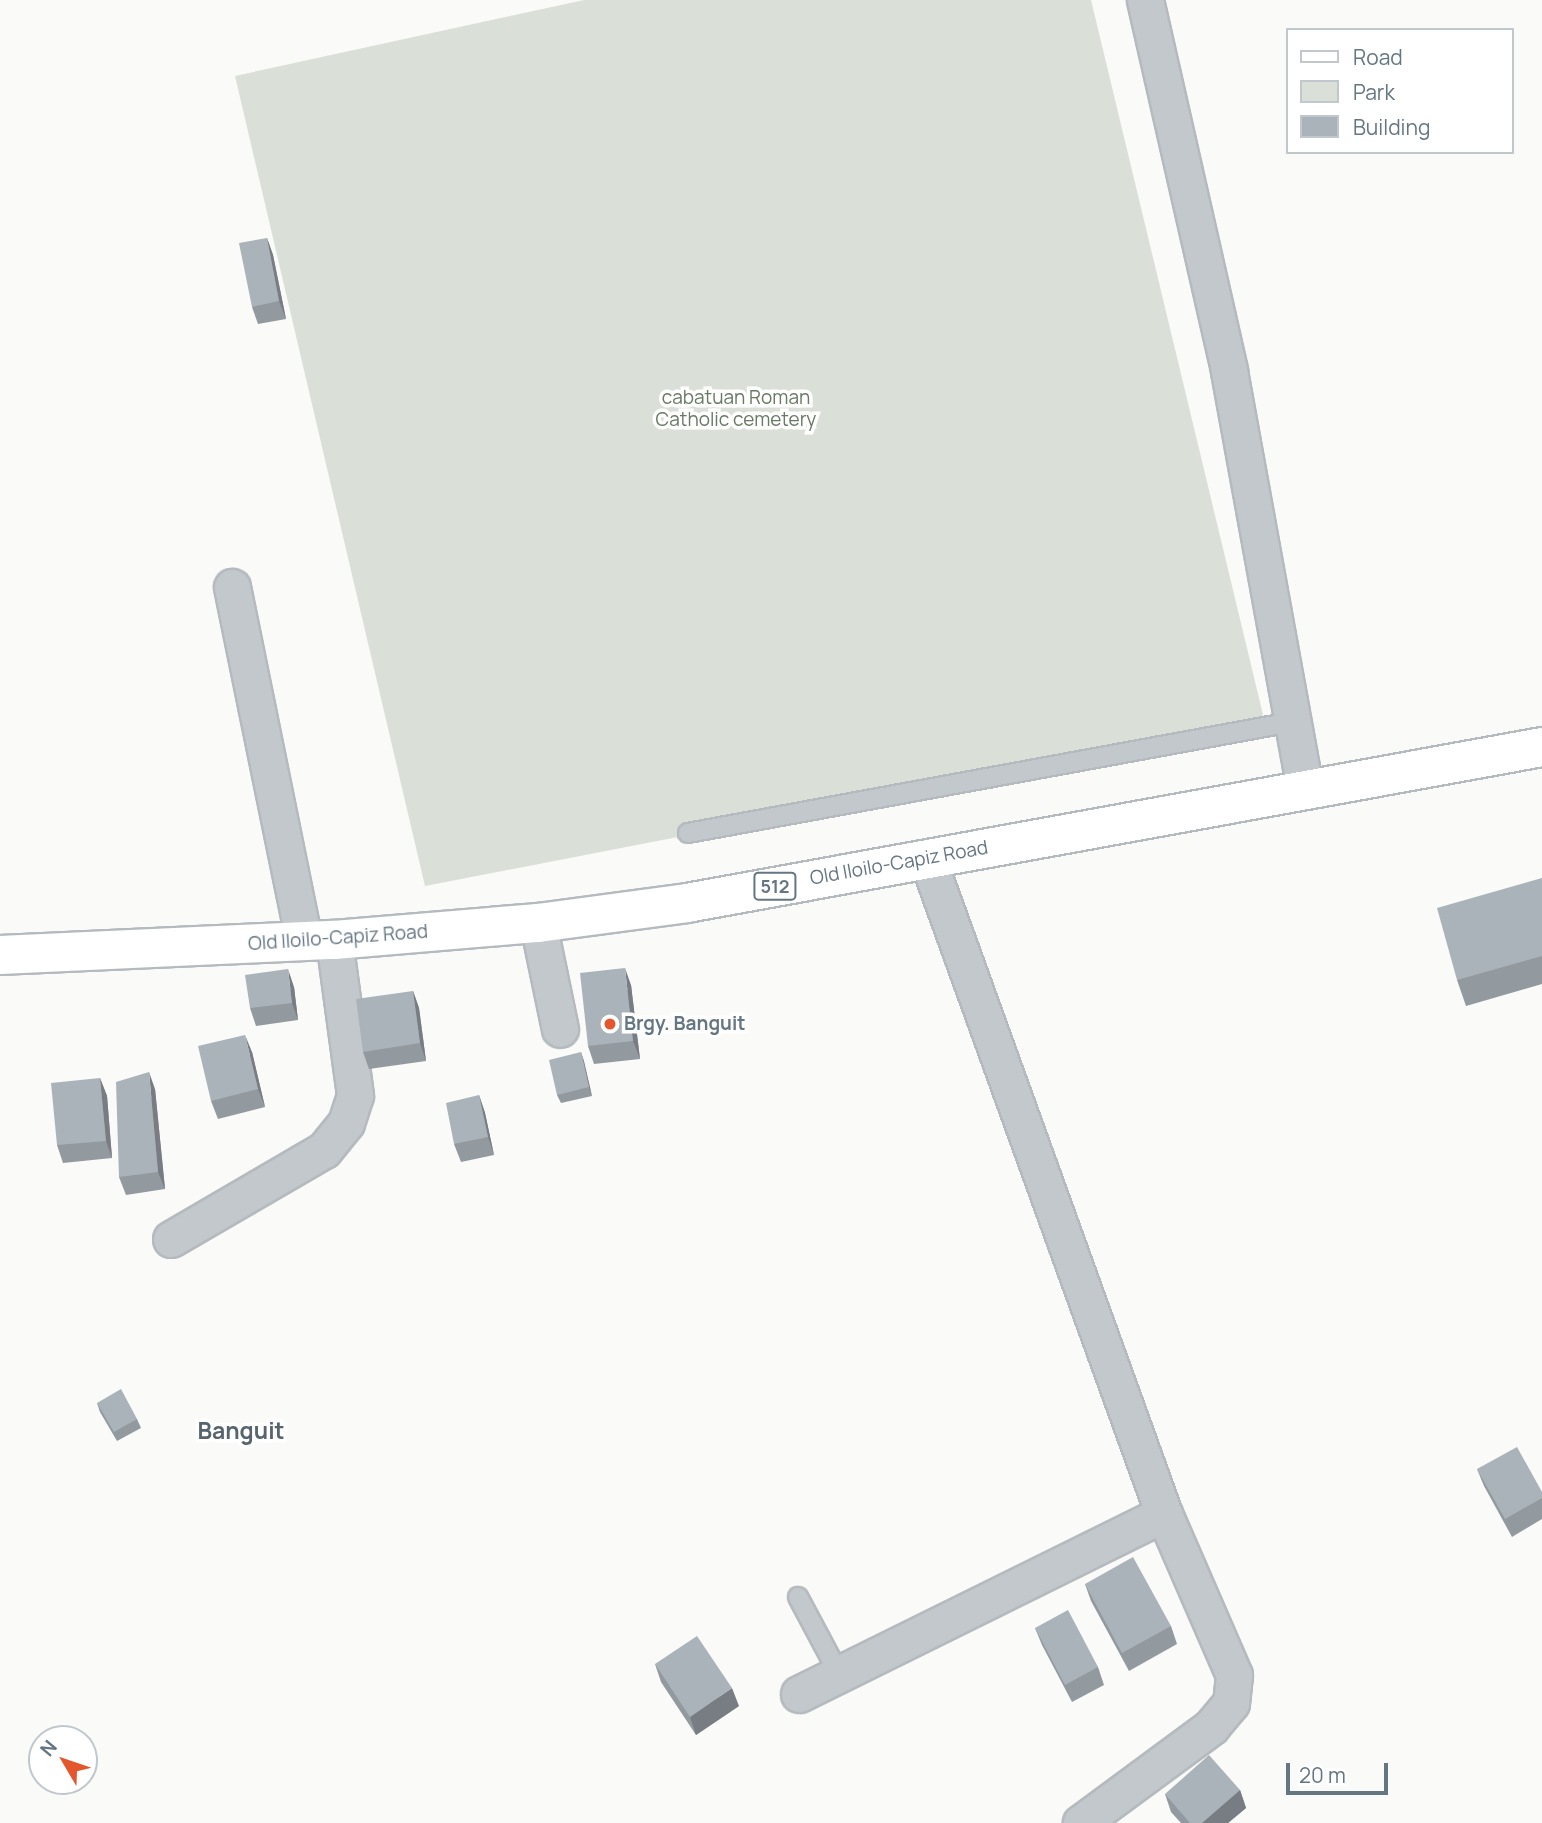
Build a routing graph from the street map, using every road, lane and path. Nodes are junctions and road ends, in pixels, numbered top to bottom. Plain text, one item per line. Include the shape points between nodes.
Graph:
1 (1146, 0) edge
2 (232, 587) dead end
3 (1297, 721) junction
4 (1542, 747) edge
5 (1305, 790) junction
6 (688, 833) dead end
7 (927, 858) junction
8 (538, 923) junction
9 (319, 940) junction
10 (0, 955) edge
11 (559, 1029) dead end
12 (171, 1239) dead end
13 (1164, 1514) junction
14 (798, 1597) dead end
15 (837, 1670) junction
16 (799, 1694) dead end
17 (1081, 1823) edge

1 - 3 street via 1229,371
2 - 9 street
3 - 5 street
3 - 6 lane
4 - 5 main road, Old Iloilo-Capiz Road / 512
5 - 7 main road, Old Iloilo-Capiz Road / 512
7 - 8 main road, Old Iloilo-Capiz Road / 512
7 - 13 street
8 - 9 main road, Old Iloilo-Capiz Road / 512
8 - 11 street
9 - 10 main road, Old Iloilo-Capiz Road / 512
9 - 12 street via 355,1095 345,1123 324,1150
13 - 15 street
13 - 17 street via 1234,1675 1231,1703 1211,1727
14 - 15 lane
15 - 16 street

